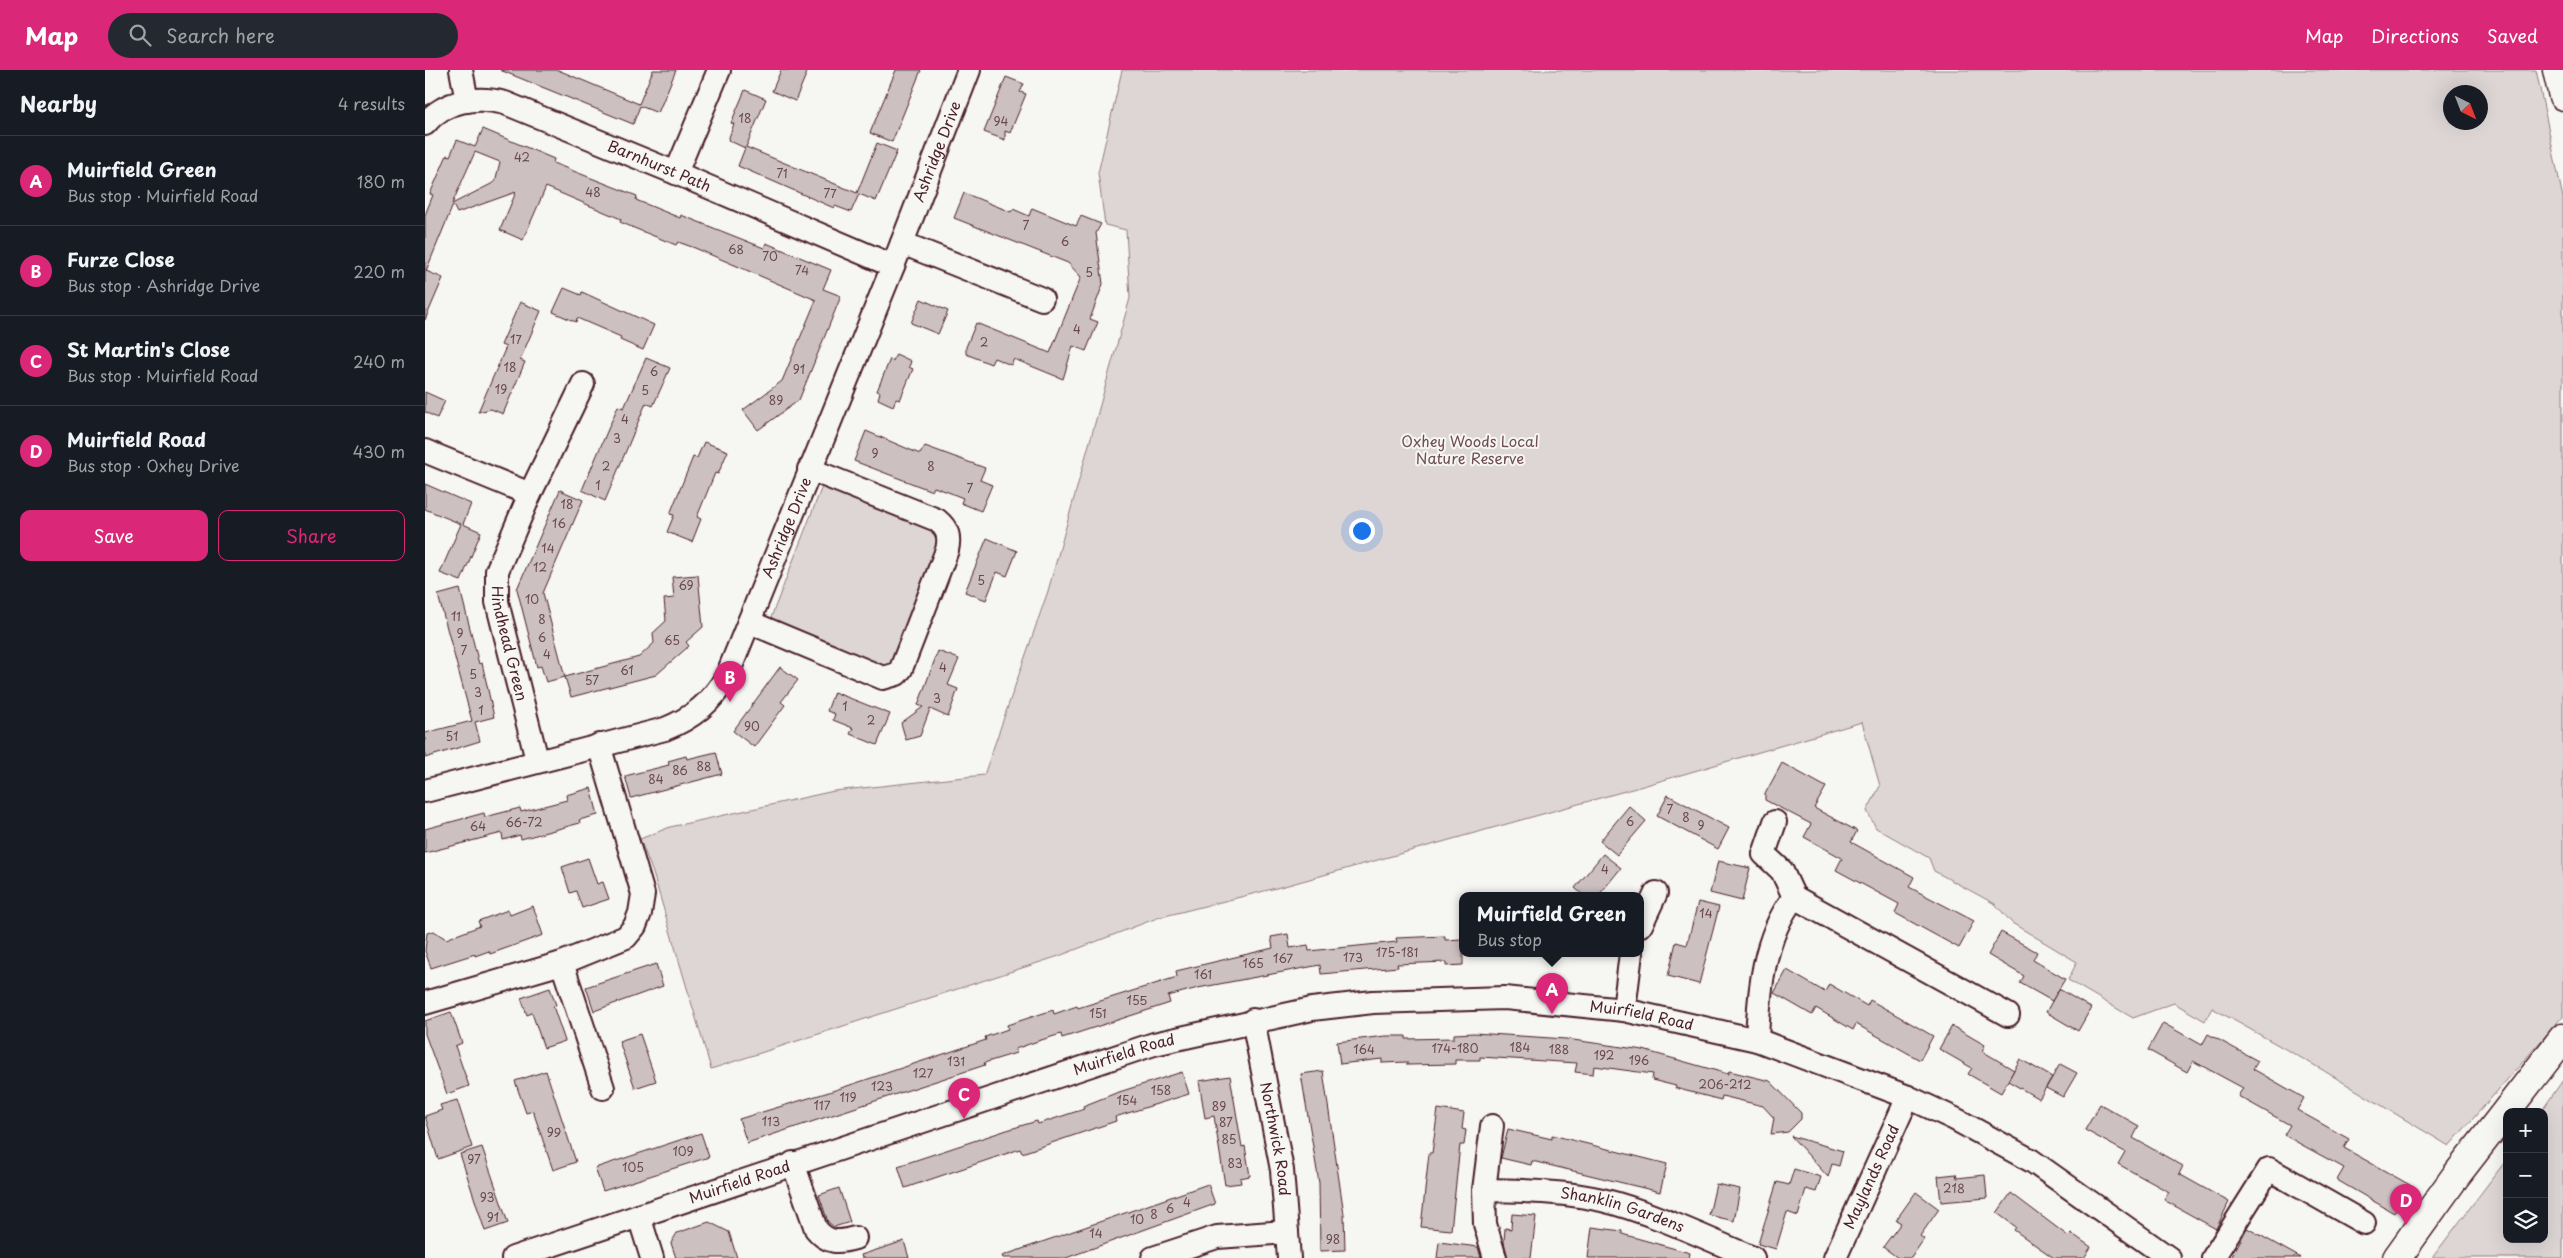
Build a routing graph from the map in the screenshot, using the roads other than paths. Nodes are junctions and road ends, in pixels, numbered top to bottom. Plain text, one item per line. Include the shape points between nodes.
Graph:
1 (461, 70) edge
2 (719, 70) edge
3 (969, 70) edge
4 (2557, 70) edge
5 (2563, 96) edge
6 (467, 100) junction
7 (425, 124) edge
8 (676, 173) junction
9 (902, 243) junction
10 (893, 266) junction
11 (1042, 299) dead end
12 (583, 384) dead end
13 (425, 451) edge
14 (809, 469) junction
15 (530, 494) junction
16 (749, 622) junction
17 (599, 745) junction
18 (537, 760) junction
19 (425, 791) edge
20 (1775, 822) dead end
21 (1656, 893) dead end
22 (1794, 897) junction
23 (1644, 919) edge
24 (1631, 957) edge
25 (561, 963) junction
26 (425, 1003) edge
27 (1624, 1010) junction
28 (2008, 1014) dead end
29 (1253, 1020) junction
30 (2563, 1038) edge
31 (1757, 1040) junction
32 (603, 1088) dead end
33 (1908, 1097) junction
34 (1492, 1126) dead end
35 (793, 1163) junction
36 (1483, 1190) junction
37 (639, 1216) junction
38 (2364, 1222) dead end
39 (1287, 1232) junction
40 (855, 1238) dead end
41 (513, 1258) edge
42 (653, 1258) edge
43 (1153, 1258) edge
44 (1289, 1258) edge
45 (1495, 1258) edge
46 (1753, 1258) edge
47 (1835, 1258) edge
48 (2169, 1258) edge
49 (2213, 1258) edge
50 (2397, 1258) edge

1 - 6 street
2 - 8 street
3 - 9 street, Ashridge Drive
4 - 5 street
6 - 7 street, Barnhurst Path via 441,110
6 - 8 street, Barnhurst Path via 505,103
8 - 10 street, Barnhurst Path
9 - 10 street, Ashridge Drive
9 - 11 street
10 - 14 street, Ashridge Drive
12 - 15 street, Hindhead Green
13 - 15 street
14 - 16 street, Ashridge Drive
14 - 16 street via 937,520 948,532 947,550 901,669 897,674 883,678
15 - 18 street, Hindhead Green via 497,571 497,602
16 - 17 street, Ashridge Drive via 727,676 709,703 696,714 665,729
17 - 18 street, Ashridge Drive
17 - 25 street via 643,894 640,913 626,937
18 - 19 street, Ashridge Drive
20 - 22 street via 1764,854 1782,871
21 - 23 street
22 - 28 street
22 - 31 street via 1783,912 1763,971
24 - 27 street
25 - 26 street
25 - 32 street
27 - 29 street, Muirfield Road via 1505,998 1445,999 1355,1004
27 - 31 street, Muirfield Road
29 - 35 street, Muirfield Road via 1154,1044
29 - 39 street, Northwick Road via 1282,1170
30 - 50 street
31 - 33 street, Muirfield Road
33 - 47 street, Maylands Road
33 - 48 street, Muirfield Road via 1955,1118 2032,1161
34 - 36 street
35 - 37 street, Muirfield Road
35 - 40 street via 816,1229 822,1236 837,1242
36 - 45 street via 1485,1224
36 - 46 street, Shanklin Gardens via 1545,1192 1603,1200
37 - 41 street, Muirfield Road
37 - 42 street
38 - 49 street via 2269,1170
39 - 43 street via 1217,1237
39 - 44 street, Northwick Road

